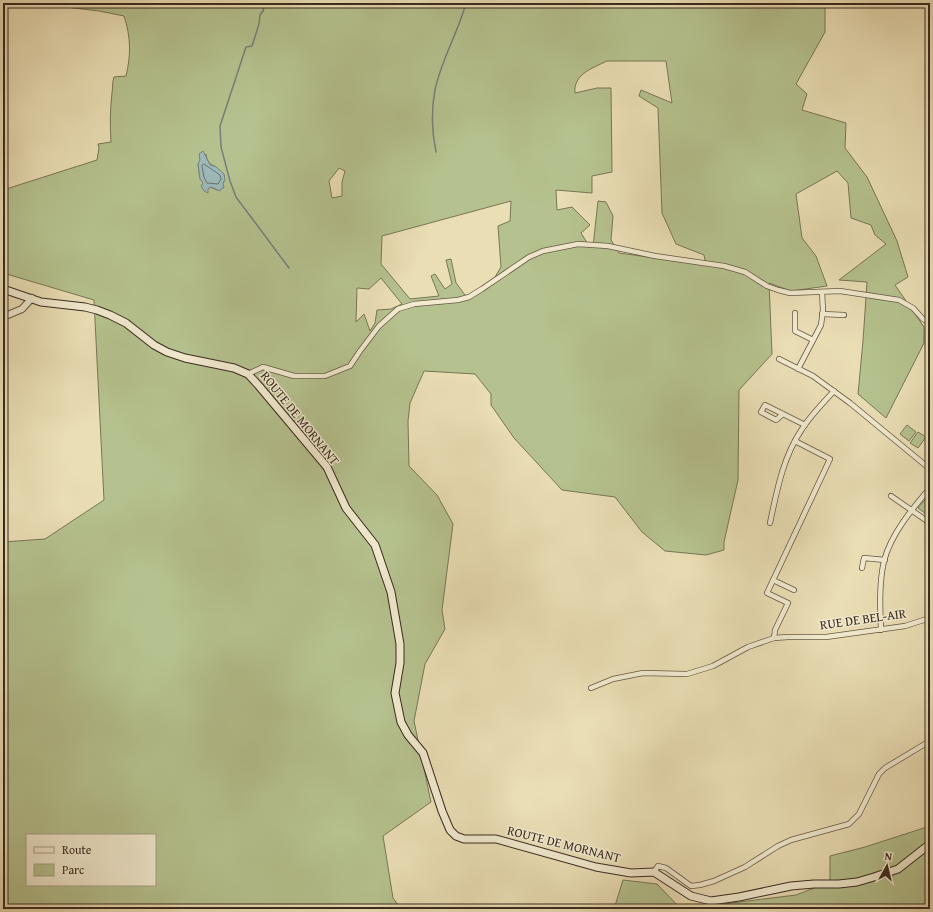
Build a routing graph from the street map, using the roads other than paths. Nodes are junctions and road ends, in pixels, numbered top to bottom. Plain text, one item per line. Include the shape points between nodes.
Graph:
1 (3, 289) edge
2 (822, 292) junction
3 (32, 298) junction
4 (795, 313) dead end
5 (822, 314) junction
6 (844, 315) dead end
7 (3, 317) edge
8 (930, 323) edge
9 (813, 340) junction
10 (779, 359) dead end
11 (798, 369) junction
12 (248, 374) junction
13 (834, 391) junction
14 (783, 414) dead end
15 (805, 425) junction
16 (795, 441) junction
17 (930, 469) edge
18 (930, 488) edge
19 (891, 496) dead end
20 (912, 509) junction
21 (770, 523) dead end
22 (930, 523) edge
23 (885, 560) junction
24 (862, 568) dead end
25 (773, 580) junction
26 (794, 590) dead end
27 (930, 618) edge
28 (881, 630) junction
29 (774, 638) junction
30 (591, 688) dead end
31 (930, 741) edge
32 (930, 846) edge
33 (654, 872) junction

1 - 3 main road, ROUTE DE MORNANT
2 - 5 street
2 - 8 street via 840,291 899,300
2 - 12 street via 790,293 767,286 745,272 724,266 608,246 578,244 529,257 469,297 414,304 398,310 379,326 350,366 325,376 294,376 263,367
3 - 7 street via 22,309
3 - 12 main road, ROUTE DE MORNANT via 41,302 98,310 126,323 154,345 168,352 234,368
4 - 9 street via 796,331
5 - 6 street
5 - 9 street via 821,325
9 - 11 street
10 - 11 street
11 - 13 street
12 - 33 main road, ROUTE DE MORNANT via 328,467 346,508 375,545 391,592 400,644 396,693 401,722 423,753 450,830 464,840 496,839 596,867 631,873
13 - 15 street
13 - 17 street
14 - 15 street
15 - 16 street
16 - 21 street via 779,480
16 - 25 street via 830,459
18 - 20 street
19 - 20 street
20 - 22 street
20 - 23 street via 898,530
23 - 24 street via 864,558
23 - 28 street via 882,574
25 - 26 street
25 - 29 street via 767,592 788,603 775,630
27 - 28 street, RUE DE BEL-AIR
28 - 29 street, RUE DE BEL-AIR via 826,638
29 - 30 street, RUE DE BEL-AIR via 748,647 713,666 687,674 643,673 613,679
31 - 33 street via 884,768 859,814 850,824 791,840 745,867 700,885 691,886 666,868 658,866
32 - 33 main road via 898,868 868,879 840,884 791,886 711,901 691,896

